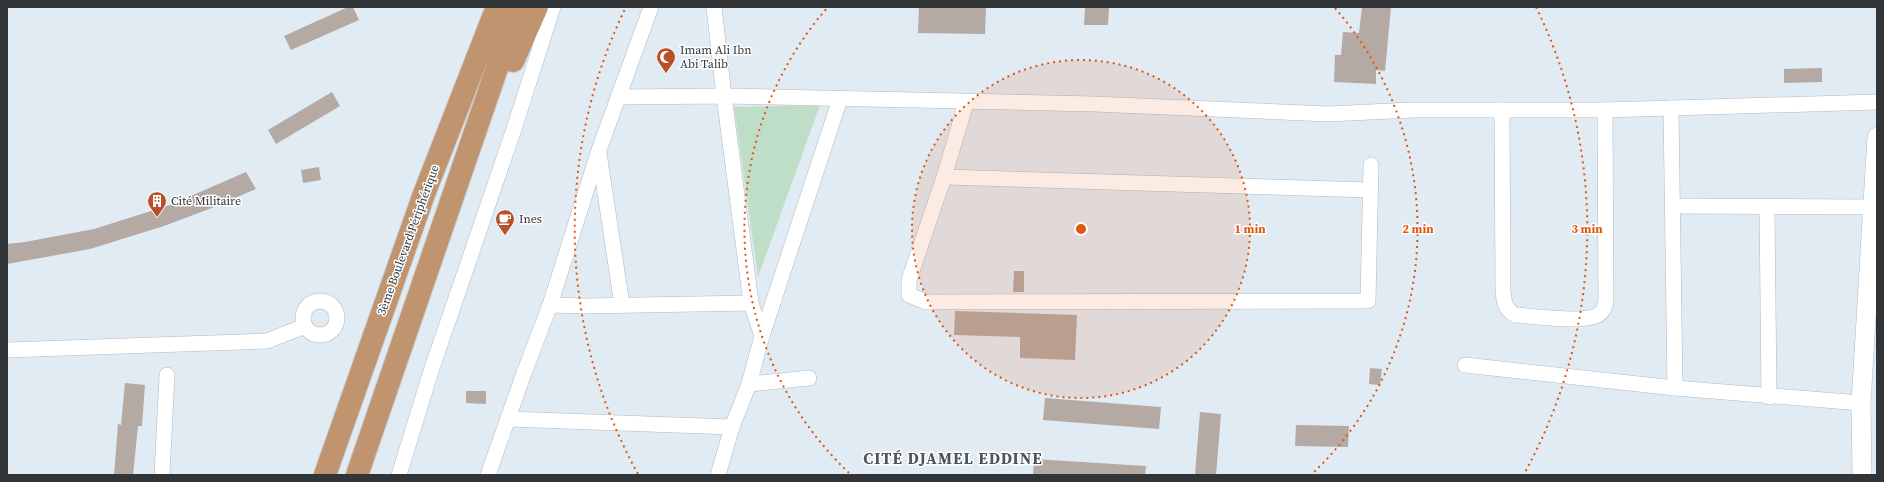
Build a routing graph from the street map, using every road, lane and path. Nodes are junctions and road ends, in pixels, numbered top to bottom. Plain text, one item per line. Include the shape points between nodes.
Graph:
1 (481, 7) edge
2 (497, 7) edge
3 (518, 7) edge
4 (651, 7) edge
5 (714, 7) edge
6 (546, 10) edge
7 (724, 96) junction
8 (618, 97) junction
9 (840, 99) junction
10 (1877, 102) edge
11 (966, 103) junction
12 (1671, 108) junction
13 (1502, 110) junction
14 (1606, 110) junction
15 (480, 117) junction
16 (1877, 137) edge
17 (599, 150) junction
18 (1371, 165) dead end
19 (944, 177) junction
20 (1370, 190) junction
21 (424, 194) junction
22 (1673, 206) junction
23 (1767, 207) junction
24 (1872, 207) junction
25 (751, 303) junction
26 (550, 305) junction
27 (622, 305) junction
28 (305, 326) dead end
29 (762, 336) junction
30 (7, 350) edge
31 (1465, 365) dead end
32 (167, 375) dead end
33 (809, 378) dead end
34 (749, 384) junction
35 (1675, 388) junction
36 (1770, 397) junction
37 (1861, 403) junction
38 (508, 419) junction
39 (732, 427) junction
40 (162, 475) edge
41 (324, 475) edge
42 (357, 475) edge
43 (399, 475) edge
44 (488, 475) edge
45 (718, 475) edge
46 (1862, 475) edge

1 - 21 highway
2 - 21 highway, 3ème Boulevard Périphérique
3 - 15 highway
4 - 8 street
5 - 7 street
6 - 15 highway via 529,47 505,76
6 - 43 street via 513,132 431,371
7 - 8 street
7 - 9 street
7 - 25 street
8 - 17 street
9 - 11 street
9 - 29 street
10 - 12 street
11 - 13 street via 1178,106 1328,114 1412,110
11 - 19 street
12 - 14 street
12 - 22 street
13 - 14 street
13 - 14 street via 1504,303 1508,310 1516,315 1582,318 1596,316 1603,311 1606,302
15 - 42 highway
16 - 24 street
17 - 26 street
17 - 27 street
18 - 20 street
19 - 20 street
19 - 20 street via 909,280 909,295 926,302 1368,301
21 - 41 highway, 3ème Boulevard Périphérique
22 - 23 street
22 - 35 street
23 - 24 street
23 - 36 street
24 - 37 street
25 - 27 street
25 - 29 street
26 - 27 street
26 - 38 street
28 - 30 street via 267,342
29 - 34 street
31 - 35 street
32 - 40 street
33 - 34 street
34 - 39 street
35 - 36 street
36 - 37 street
37 - 46 street
38 - 39 street
38 - 44 street
39 - 45 street

